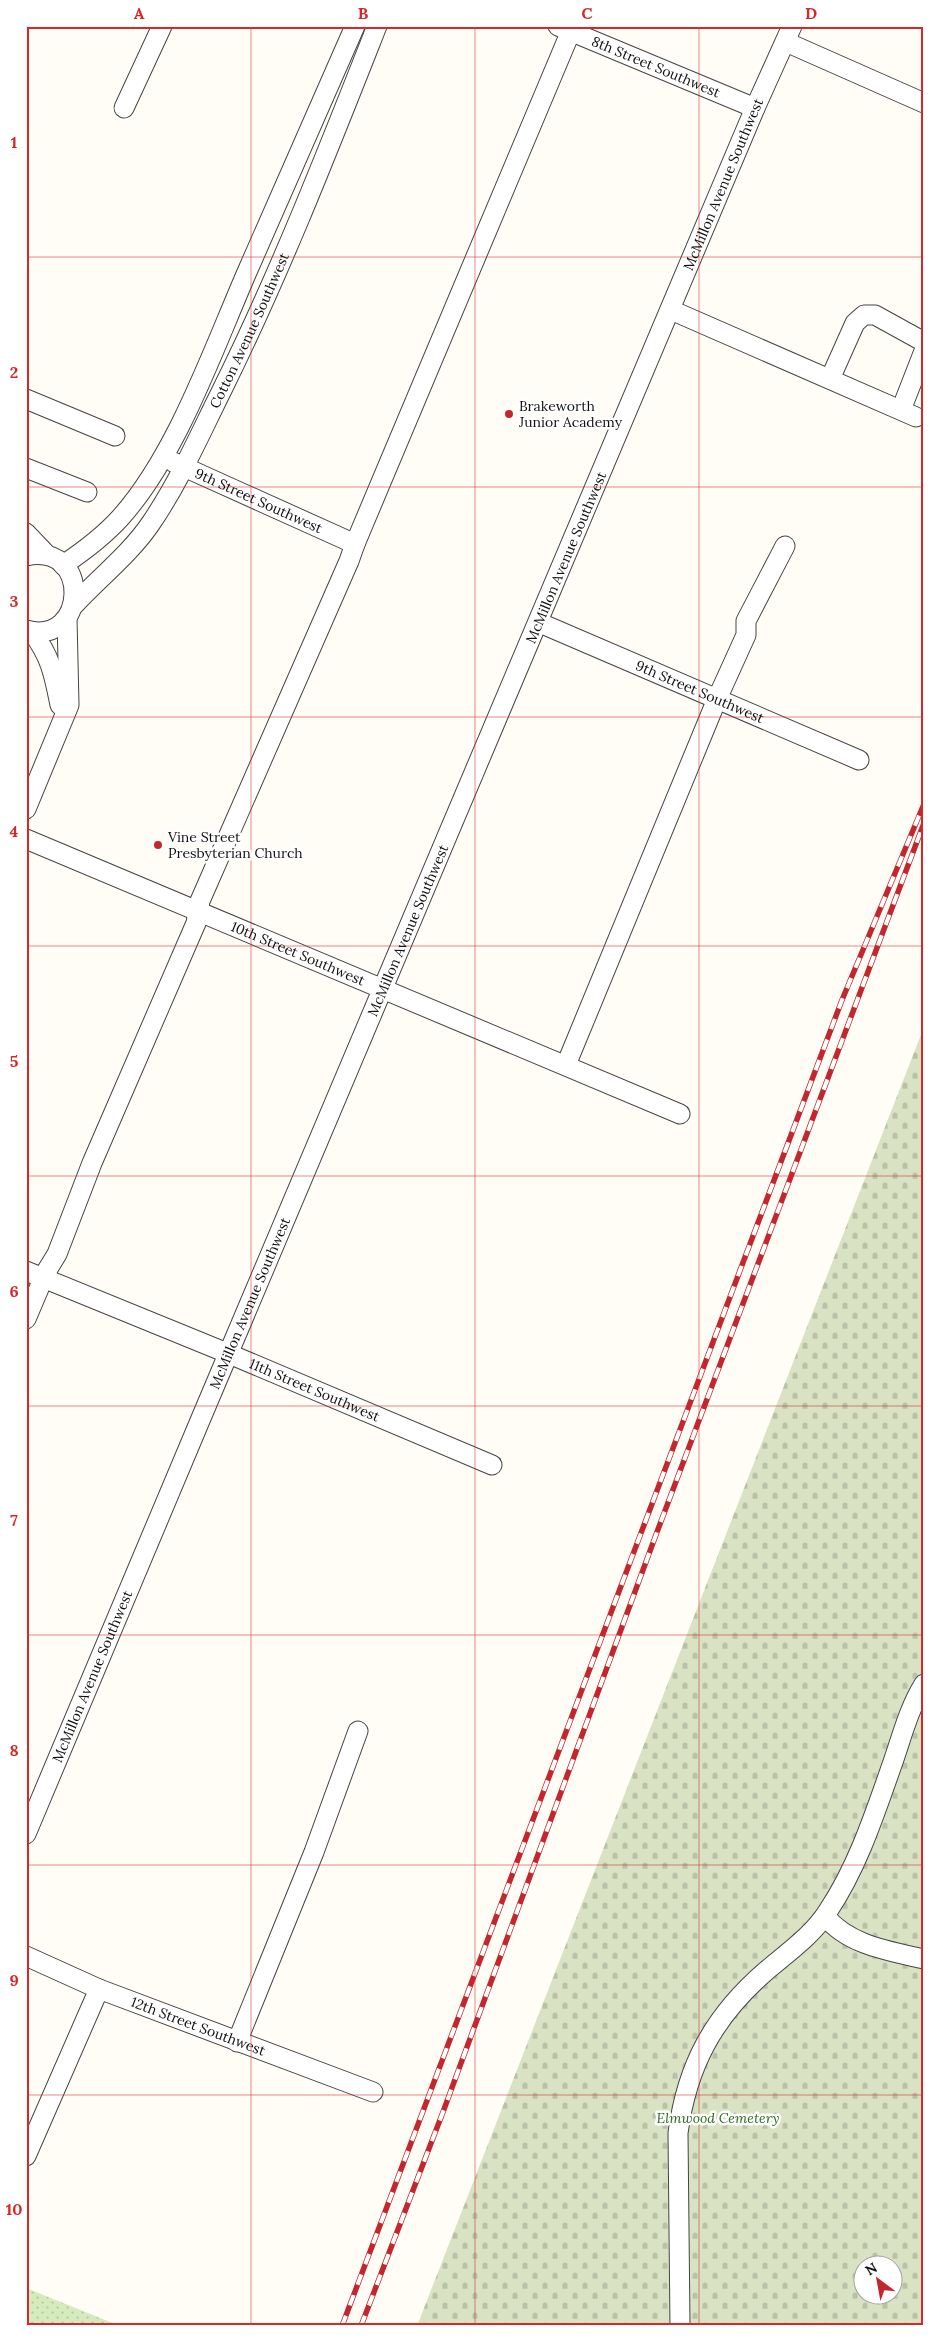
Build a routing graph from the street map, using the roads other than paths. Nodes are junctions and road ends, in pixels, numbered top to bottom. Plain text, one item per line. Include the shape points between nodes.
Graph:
1 (162, 26) edge
2 (355, 26) edge
3 (377, 26) edge
4 (567, 28) edge
5 (789, 34) edge
6 (924, 103) edge
7 (124, 108) dead end
8 (755, 108) junction
9 (671, 310) junction
10 (924, 342) edge
11 (924, 351) edge
12 (830, 379) junction
13 (26, 399) edge
14 (115, 436) dead end
15 (163, 457) junction
16 (184, 466) junction
17 (26, 468) edge
18 (87, 492) dead end
19 (26, 533) edge
20 (354, 544) junction
21 (785, 546) dead end
22 (26, 556) edge
23 (55, 560) junction
24 (70, 612) junction
25 (540, 623) junction
26 (29, 631) edge
27 (717, 699) junction
28 (63, 716) junction
29 (859, 760) dead end
30 (26, 809) edge
31 (26, 839) edge
32 (198, 912) junction
33 (382, 989) junction
34 (566, 1065) junction
35 (680, 1114) dead end
36 (26, 1271) edge
37 (44, 1278) junction
38 (26, 1319) edge
39 (227, 1353) junction
40 (492, 1465) dead end
41 (924, 1684) edge
42 (358, 1731) dead end
43 (26, 1834) edge
44 (825, 1916) junction
45 (26, 1956) edge
46 (924, 1959) edge
47 (99, 1989) junction
48 (237, 2042) junction
49 (372, 2092) dead end
50 (26, 2156) edge
51 (680, 2326) edge

1 - 7 street
2 - 15 street, Cotton Avenue Southwest via 193,396
3 - 16 street, Cotton Avenue Southwest via 291,244
4 - 8 street, 8th Street Southwest
4 - 20 street
5 - 6 street
5 - 8 street, McMillon Avenue Southwest
8 - 9 street, McMillon Avenue Southwest
9 - 12 street
9 - 25 street, McMillon Avenue Southwest
10 - 12 street via 875,315 864,315 855,323
11 - 12 street via 909,413
13 - 14 street
15 - 16 street, 9th Street Southwest
15 - 23 street, Cotton Avenue Southwest via 150,480 120,518 85,550
16 - 20 street, 9th Street Southwest
16 - 24 street, Cotton Avenue Southwest via 152,522 133,547
17 - 18 street
19 - 23 street
20 - 32 street
21 - 27 street via 746,621 746,634
22 - 23 street
23 - 24 street via 73,581 75,594
24 - 26 street, Cotton Avenue Southwest via 51,628
24 - 28 street via 69,706
25 - 27 street, 9th Street Southwest
25 - 33 street, McMillon Avenue Southwest
26 - 28 street via 42,644 53,668
27 - 29 street, 9th Street Southwest
27 - 34 street
28 - 30 street
31 - 32 street, 10th Street Southwest
32 - 33 street, 10th Street Southwest
32 - 37 street via 57,1254
33 - 34 street, 10th Street Southwest
33 - 39 street, McMillon Avenue Southwest
34 - 35 street, 10th Street Southwest
36 - 37 street, 11th Street Southwest
37 - 38 street
37 - 39 street, 11th Street Southwest
39 - 40 street, 11th Street Southwest
39 - 43 street, McMillon Avenue Southwest
41 - 44 street via 908,1718 858,1857
42 - 48 street via 314,1852
44 - 46 street via 846,1936
44 - 51 street via 807,1936 748,1987 724,2014 691,2073 682,2102 678,2133
45 - 47 street, 12th Street Southwest
47 - 48 street, 12th Street Southwest
47 - 50 street
48 - 49 street, 12th Street Southwest

